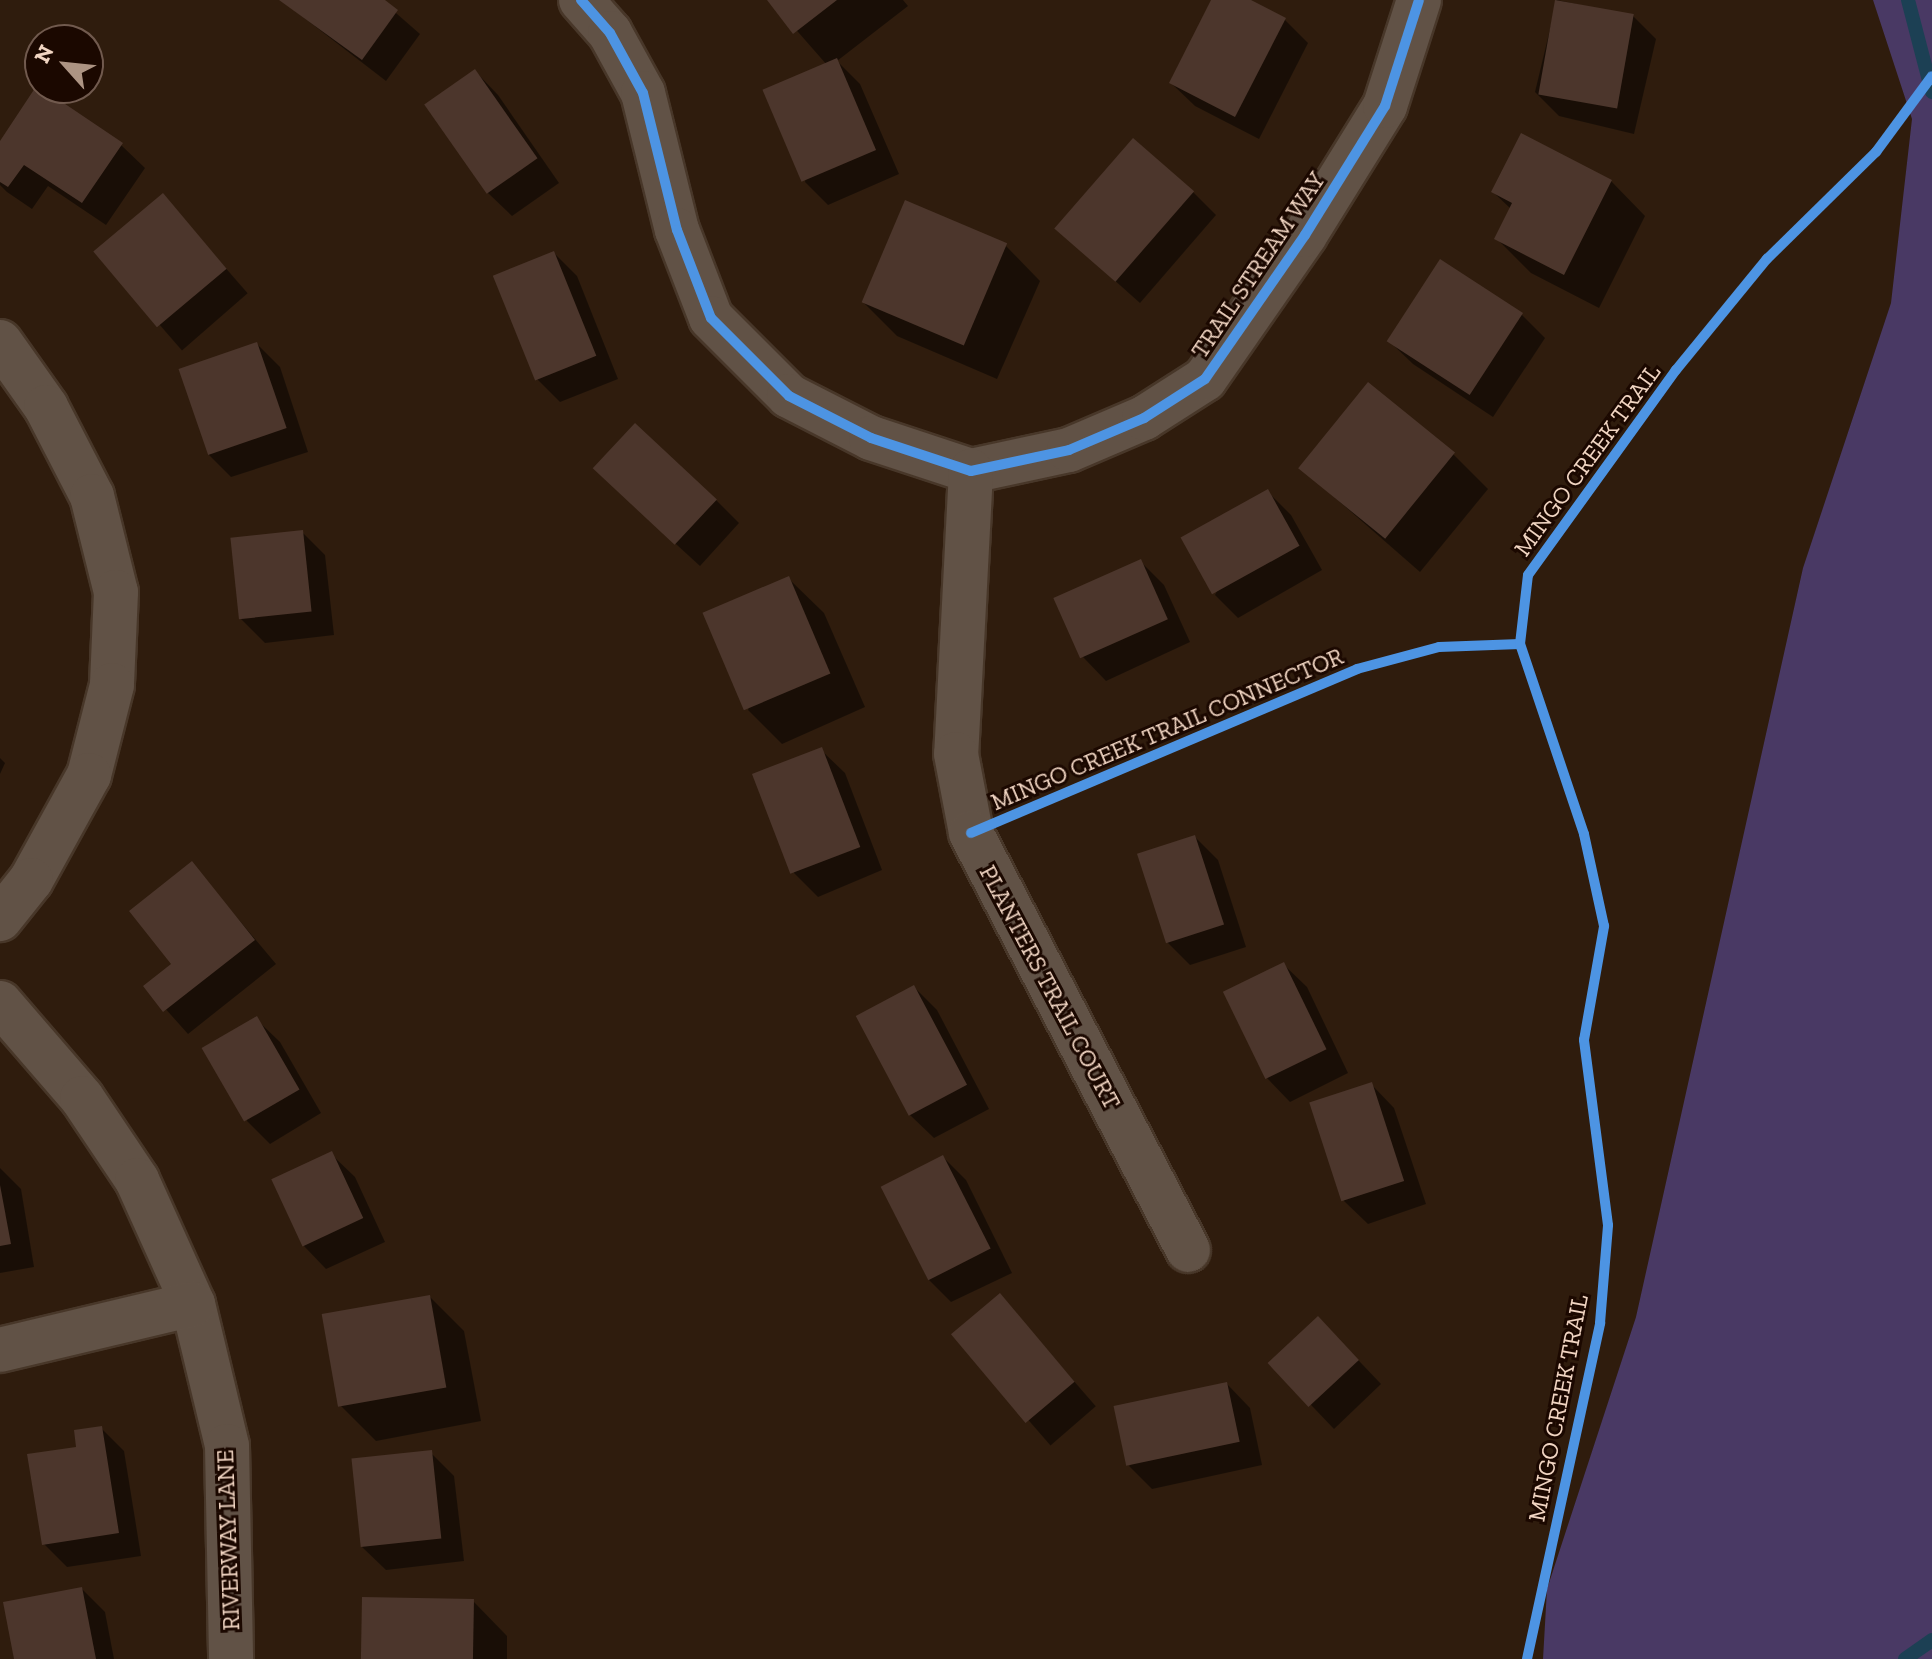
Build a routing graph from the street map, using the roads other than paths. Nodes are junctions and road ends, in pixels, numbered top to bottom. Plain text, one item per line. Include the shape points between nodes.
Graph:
1 (581, 0) edge
2 (1419, 0) edge
3 (0, 342) edge
4 (971, 471) junction
5 (0, 919) edge
6 (0, 1003) edge
7 (1188, 1250) dead end
8 (193, 1304) junction
9 (0, 1350) edge
10 (231, 1659) edge

1 - 4 street via 610,33 643,93 677,230 711,318 789,396 871,438
2 - 4 street, TRAIL STREAM WAY via 1385,106 1305,235 1205,379 1144,418 1069,450
3 - 5 street via 46,407 92,496 116,592 112,685 89,775 31,880
4 - 7 street, PLANTERS TRAIL COURT via 956,754 971,833
6 - 8 street, RIVERWAY LANE via 82,1098 137,1180
8 - 9 street
8 - 10 street, RIVERWAY LANE via 227,1446

